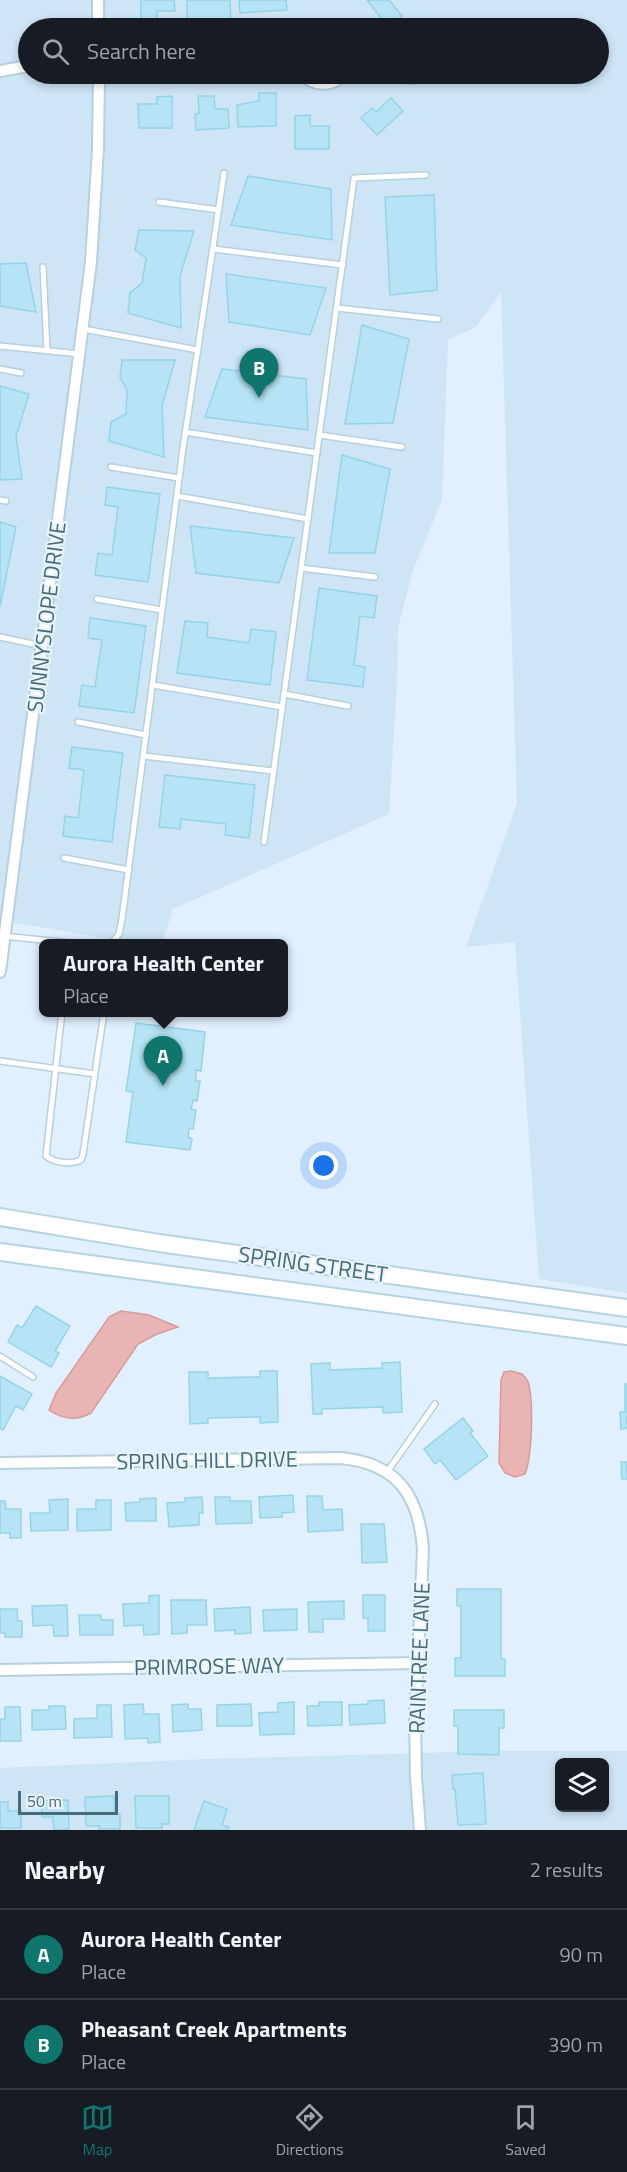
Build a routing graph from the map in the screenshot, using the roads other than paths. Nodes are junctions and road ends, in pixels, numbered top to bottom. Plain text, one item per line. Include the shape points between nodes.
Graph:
1 (98, 0) edge
2 (98, 18) edge
3 (18, 68) edge
4 (0, 71) edge
5 (99, 84) edge
6 (224, 173) dead end
7 (426, 176) dead end
8 (159, 202) dead end
9 (219, 210) junction
10 (213, 249) junction
11 (343, 265) junction
12 (44, 267) dead end
13 (337, 308) junction
14 (438, 319) dead end
15 (83, 329) junction
16 (0, 346) edge
17 (47, 350) junction
18 (198, 350) junction
19 (80, 354) junction
20 (0, 369) edge
21 (21, 373) dead end
22 (185, 432) junction
23 (319, 435) junction
24 (402, 447) dead end
25 (316, 453) junction
26 (111, 467) dead end
27 (179, 478) junction
28 (177, 496) junction
29 (308, 519) junction
30 (301, 568) junction
31 (375, 577) dead end
32 (97, 599) dead end
33 (162, 610) junction
34 (0, 637) edge
35 (42, 646) junction
36 (153, 686) junction
37 (284, 694) junction
38 (348, 706) dead end
39 (282, 707) junction
40 (78, 722) dead end
41 (146, 735) junction
42 (144, 756) junction
43 (273, 771) junction
44 (264, 842) dead end
45 (64, 858) dead end
46 (129, 870) junction
47 (2, 935) edge
48 (39, 939) edge
49 (115, 939) edge
50 (0, 972) edge
51 (61, 1017) edge
52 (103, 1017) edge
53 (0, 1061) edge
54 (56, 1069) junction
55 (95, 1074) junction
56 (0, 1217) edge
57 (0, 1252) edge
58 (627, 1308) edge
59 (627, 1336) edge
60 (0, 1356) edge
61 (33, 1377) dead end
62 (435, 1404) dead end
63 (0, 1463) edge
64 (387, 1472) junction
65 (405, 1489) joint
66 (419, 1663) junction
67 (0, 1670) edge
68 (420, 1830) edge

1 - 2 street
3 - 4 street
5 - 15 street, SUNNYSLOPE DRIVE via 91,262
6 - 9 lane
7 - 11 lane via 354,178
8 - 9 lane
9 - 10 lane
10 - 11 lane
10 - 18 lane
11 - 13 lane
12 - 17 lane
13 - 14 lane
13 - 23 lane
15 - 18 lane
15 - 19 street, SUNNYSLOPE DRIVE
16 - 17 lane
17 - 19 lane
18 - 22 lane
19 - 35 street, SUNNYSLOPE DRIVE
20 - 21 lane
22 - 25 lane
22 - 27 lane
23 - 24 lane
23 - 25 lane
25 - 29 lane
26 - 27 lane
27 - 28 lane
28 - 29 lane
28 - 33 lane
29 - 30 lane
30 - 31 lane
30 - 37 lane
32 - 33 lane
33 - 36 lane
34 - 35 lane
35 - 47 street, SUNNYSLOPE DRIVE
36 - 39 lane
36 - 41 lane
37 - 38 lane
37 - 39 lane
39 - 43 lane
40 - 41 lane
41 - 42 lane
42 - 43 lane
42 - 46 lane
43 - 44 lane
45 - 46 lane
46 - 49 lane
47 - 48 lane
47 - 50 street, SUNNYSLOPE DRIVE
51 - 54 lane
52 - 55 lane
53 - 54 lane
54 - 55 lane
54 - 55 lane via 46,1156 75,1164 84,1154
56 - 58 main road, SPRING STREET
57 - 59 main road, SPRING STREET
60 - 61 lane
62 - 64 lane
63 - 64 street, SPRING HILL DRIVE via 340,1458 370,1463
64 - 65 street, SPRING HILL DRIVE
65 - 66 street, RAINTREE LANE via 415,1506 423,1549
66 - 67 street, PRIMROSE WAY
66 - 68 street, RAINTREE LANE via 416,1726

